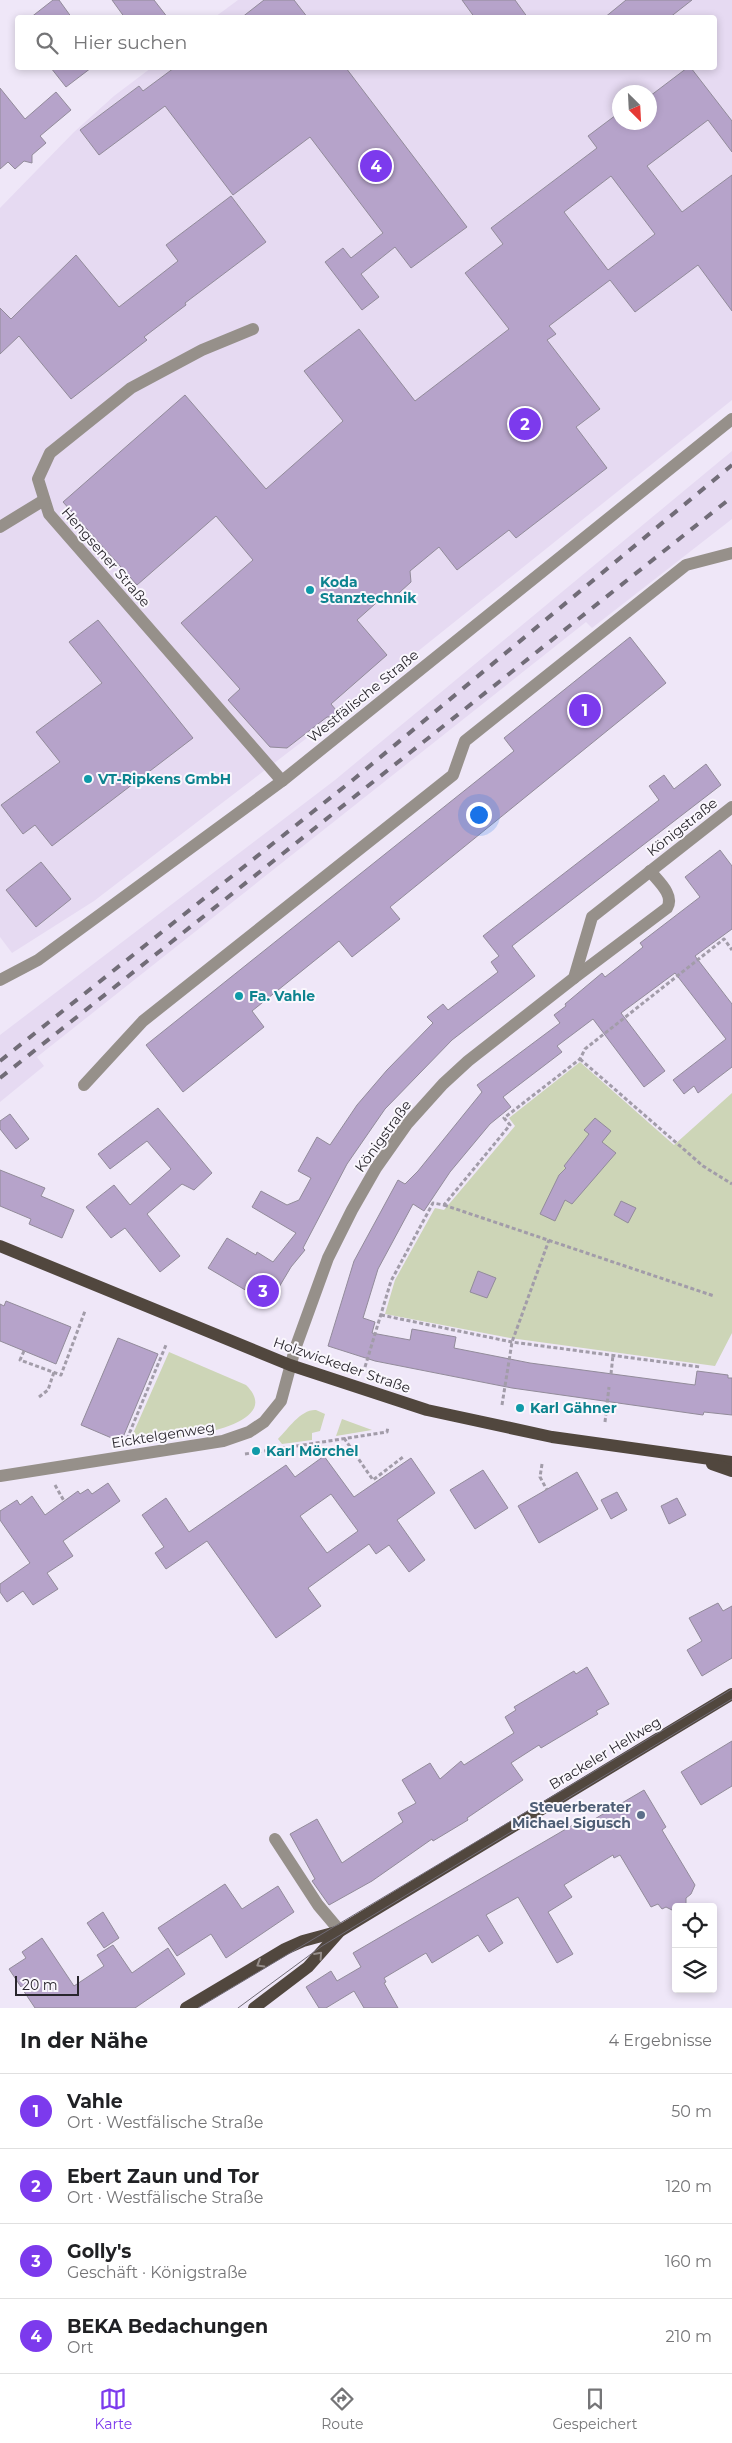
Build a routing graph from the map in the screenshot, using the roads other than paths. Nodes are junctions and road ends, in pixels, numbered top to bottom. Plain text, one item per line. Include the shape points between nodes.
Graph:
1 (253, 329) dead end
2 (732, 419) edge
3 (44, 500) junction
4 (0, 528) edge
5 (732, 553) edge
6 (282, 781) junction
7 (732, 806) edge
8 (650, 871) junction
9 (574, 978) junction
10 (0, 980) edge
11 (84, 1085) dead end
12 (0, 1246) edge
13 (290, 1365) junction
14 (691, 1456) junction
15 (732, 1462) edge
16 (732, 1471) edge
17 (0, 1476) edge
18 (732, 1694) edge
19 (275, 1840) dead end
20 (340, 1931) junction
21 (186, 2008) edge
22 (254, 2008) edge

1 - 3 street, Hengsener Straße via 202,350 131,388 70,436 50,453 38,479
2 - 6 street, Westfälische Straße
3 - 4 street
3 - 6 street, Hengsener Straße via 49,514 78,550
5 - 11 street via 686,565 466,741 453,776 143,1021
6 - 10 street, Westfälische Straße via 38,960
7 - 8 street, Königstraße
8 - 9 street, Königstraße via 592,917
8 - 9 street, Königstraße via 669,897 667,908
9 - 13 street, Königstraße via 468,1061 407,1124 376,1168 328,1258
12 - 13 main road, Holzwickeder Straße
13 - 14 main road, Holzwickeder Straße via 428,1410 552,1436
13 - 17 street, Eicktelgenweg via 281,1401 264,1422 250,1432 223,1441
14 - 15 main road, Holzwickeder Straße
14 - 16 main road, Holzwickeder Straße
18 - 20 main road, Brackeler Hellweg
19 - 20 street via 318,1905
20 -> 21 main road, Brackeler Hellweg via 285,1948
22 -> 20 main road, Brackeler Hellweg via 308,1967

